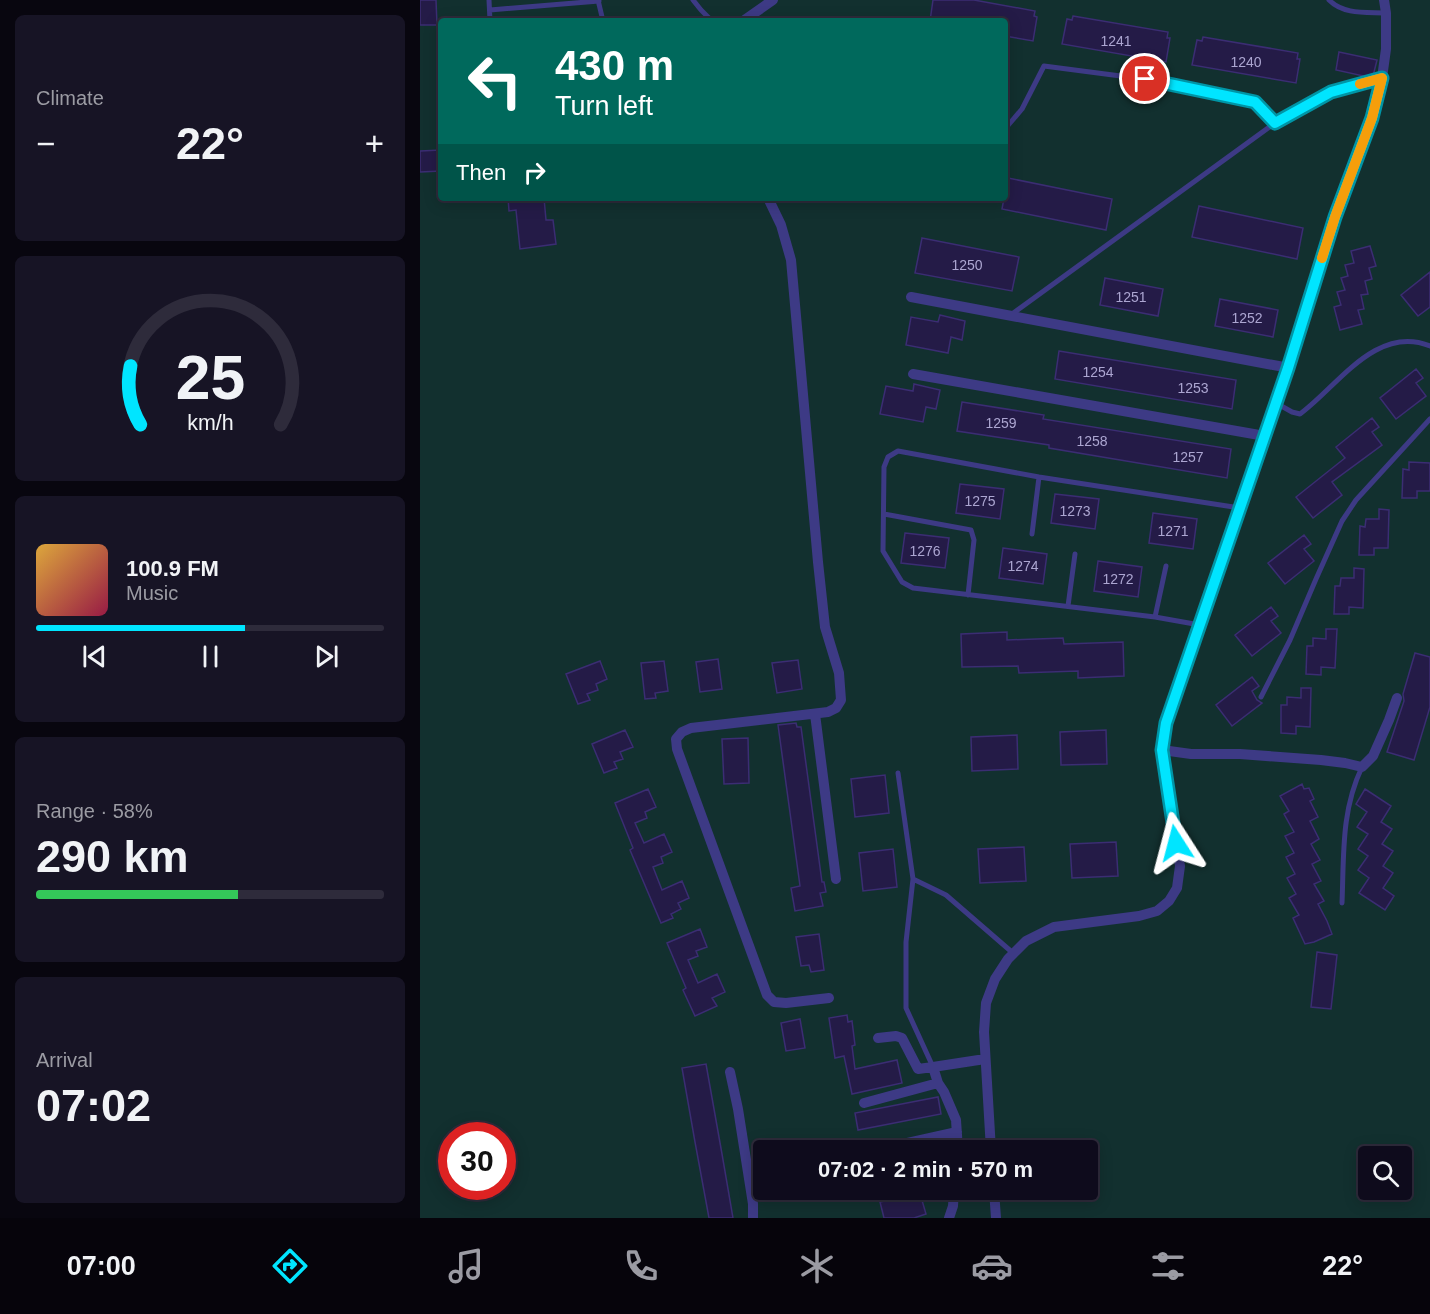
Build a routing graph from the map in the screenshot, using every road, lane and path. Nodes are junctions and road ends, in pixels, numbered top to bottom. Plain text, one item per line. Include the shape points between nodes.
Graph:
1 (489, 0) edge
2 (693, 0) edge
3 (773, 0) edge
4 (1329, 0) edge
5 (1384, 0) edge
6 (598, 1) edge
7 (490, 10) junction
8 (1386, 13) junction
9 (490, 18) edge
10 (602, 18) edge
11 (709, 18) edge
12 (747, 18) edge
13 (1382, 78) junction
14 (1275, 123) junction
15 (1008, 125) edge
16 (769, 201) edge
17 (911, 297) dead end
18 (1010, 315) junction
19 (1430, 346) edge
20 (1288, 368) junction
21 (913, 374) dead end
22 (1276, 403) junction
23 (1430, 418) edge
24 (1265, 436) junction
25 (1039, 477) junction
26 (1240, 508) junction
27 (884, 514) junction
28 (1032, 534) dead end
29 (1076, 554) dead end
30 (1166, 566) dead end
31 (968, 595) junction
32 (1068, 606) junction
33 (1155, 617) junction
34 (1200, 625) junction
35 (1261, 697) dead end
36 (1397, 698) dead end
37 (815, 714) junction
38 (1162, 750) junction
39 (1362, 767) junction
40 (898, 773) dead end
41 (836, 879) dead end
42 (913, 879) junction
43 (1342, 903) dead end
44 (1013, 953) junction
45 (829, 998) dead end
46 (878, 1038) dead end
47 (985, 1059) junction
48 (933, 1066) junction
49 (730, 1072) dead end
50 (938, 1083) junction
51 (864, 1103) dead end
52 (957, 1132) junction
53 (921, 1140) edge
54 (957, 1140) edge
55 (990, 1140) edge
56 (953, 1200) edge
57 (995, 1200) edge
58 (753, 1218) edge
59 (949, 1218) edge
60 (996, 1218) edge

1 - 7 lane
2 - 11 lane
3 - 12 street
4 - 8 lane via 1352,12
5 - 8 street
6 - 7 lane
6 - 10 lane
7 - 9 lane
8 - 13 street
13 - 14 lane via 1331,92
13 - 20 street
14 - 15 lane via 1255,102 1159,81 1044,66 1022,109
14 - 18 lane
16 - 37 street via 791,260 825,627 839,673 841,700 836,708
17 - 18 street
18 - 20 street
19 - 22 lane via 1400,341 1383,346 1364,357 1300,414
20 - 22 street
21 - 24 street
22 - 24 street
23 - 35 lane via 1342,521
24 - 26 street
25 - 26 lane
25 - 27 lane via 898,451 888,457 884,467
25 - 28 lane
26 - 34 street
27 - 31 lane via 883,551 903,582 913,588
27 - 31 lane via 971,530 974,540
29 - 32 lane
30 - 33 lane
31 - 32 lane
32 - 33 lane
33 - 34 lane
34 - 38 street via 1166,723
36 - 39 street via 1373,756
37 - 41 street
37 - 45 street via 691,729 676,739 767,995 774,1002 786,1003
38 - 39 street via 1321,760
38 - 44 street via 1180,866 1178,888 1169,902 1157,911 1139,916 1053,927
39 - 43 lane via 1347,812
40 - 42 lane
42 - 44 lane via 946,895
42 - 48 lane via 906,942 906,1008
44 - 47 street via 995,980 986,1003
46 - 48 street via 902,1038 918,1069
47 - 48 street
47 - 55 street
48 - 50 street
49 - 58 street
50 - 51 street
50 - 52 street via 956,1120
52 - 53 street
52 - 54 street
56 - 59 street
57 - 60 street

